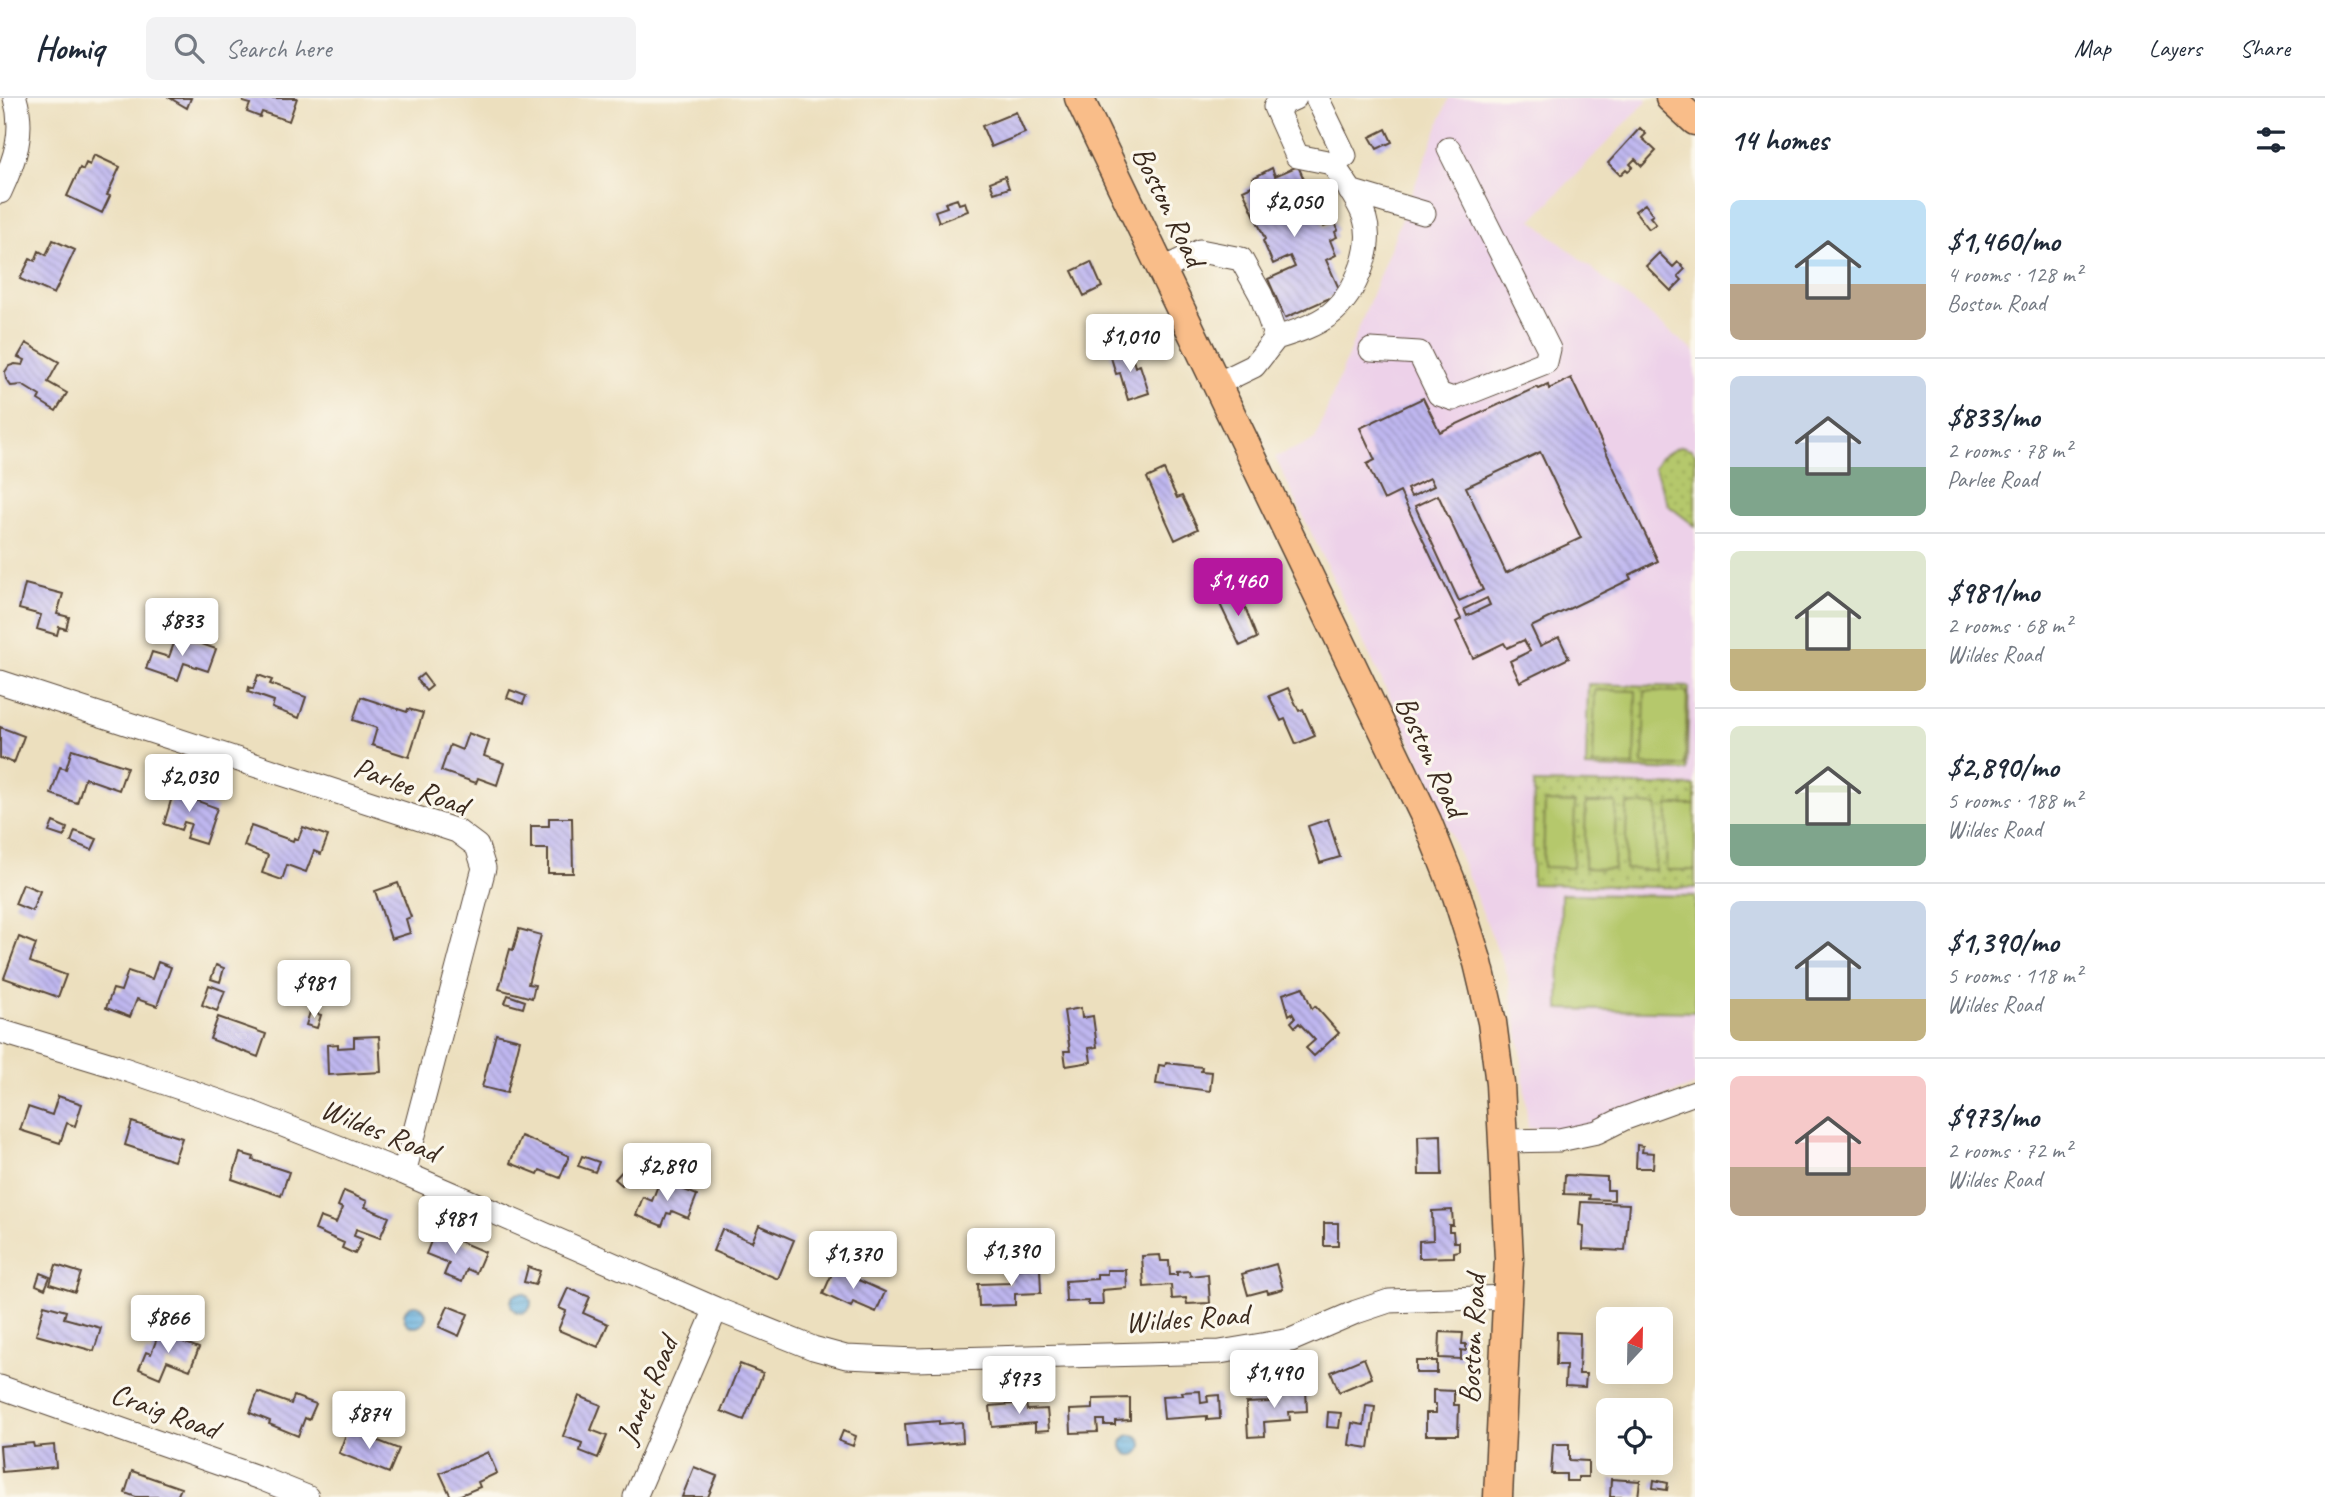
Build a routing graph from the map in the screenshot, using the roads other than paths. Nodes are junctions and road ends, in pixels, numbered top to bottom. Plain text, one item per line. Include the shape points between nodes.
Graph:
1 (15, 98) edge
2 (1079, 98) edge
3 (1295, 98) edge
4 (1317, 98) edge
5 (1670, 98) edge
6 (1695, 121) edge
7 (1449, 149) dead end
8 (1332, 163) junction
9 (1350, 191) junction
10 (0, 192) edge
11 (1424, 214) dead end
12 (1163, 269) junction
13 (1276, 338) junction
14 (1371, 350) dead end
15 (1217, 384) junction
16 (0, 682) edge
17 (0, 1031) edge
18 (1695, 1093) edge
19 (1503, 1141) junction
20 (404, 1173) junction
21 (1508, 1297) junction
22 (716, 1308) junction
23 (0, 1387) edge
24 (307, 1497) edge
25 (635, 1497) edge
26 (1498, 1497) edge

1 - 10 street via 21,119 17,146
2 - 12 main road, Boston Road
3 - 8 street via 1275,107 1297,156
4 - 8 street via 1345,156
5 - 6 main road
7 - 14 street via 1549,349 1546,362 1453,399 1439,394 1419,353
8 - 9 street
9 - 11 street
9 - 13 street via 1365,219 1368,248 1353,290 1335,312
12 - 13 street via 1200,251 1241,259 1261,295
12 - 15 main road, Boston Road
13 - 15 street via 1254,366
15 - 19 main road, Boston Road via 1427,821 1457,896 1492,1022
16 - 20 street, Parlee Road via 457,831 477,846 484,868
17 - 20 street, Wildes Road via 245,1110
18 - 19 street via 1597,1132 1559,1140
19 - 21 main road, Boston Road
20 - 22 street, Wildes Road
21 - 22 street, Wildes Road via 1389,1301 1291,1340 1220,1352 916,1360 846,1357
21 - 26 main road, Boston Road
22 - 25 street, Janet Road
23 - 24 street, Craig Road

